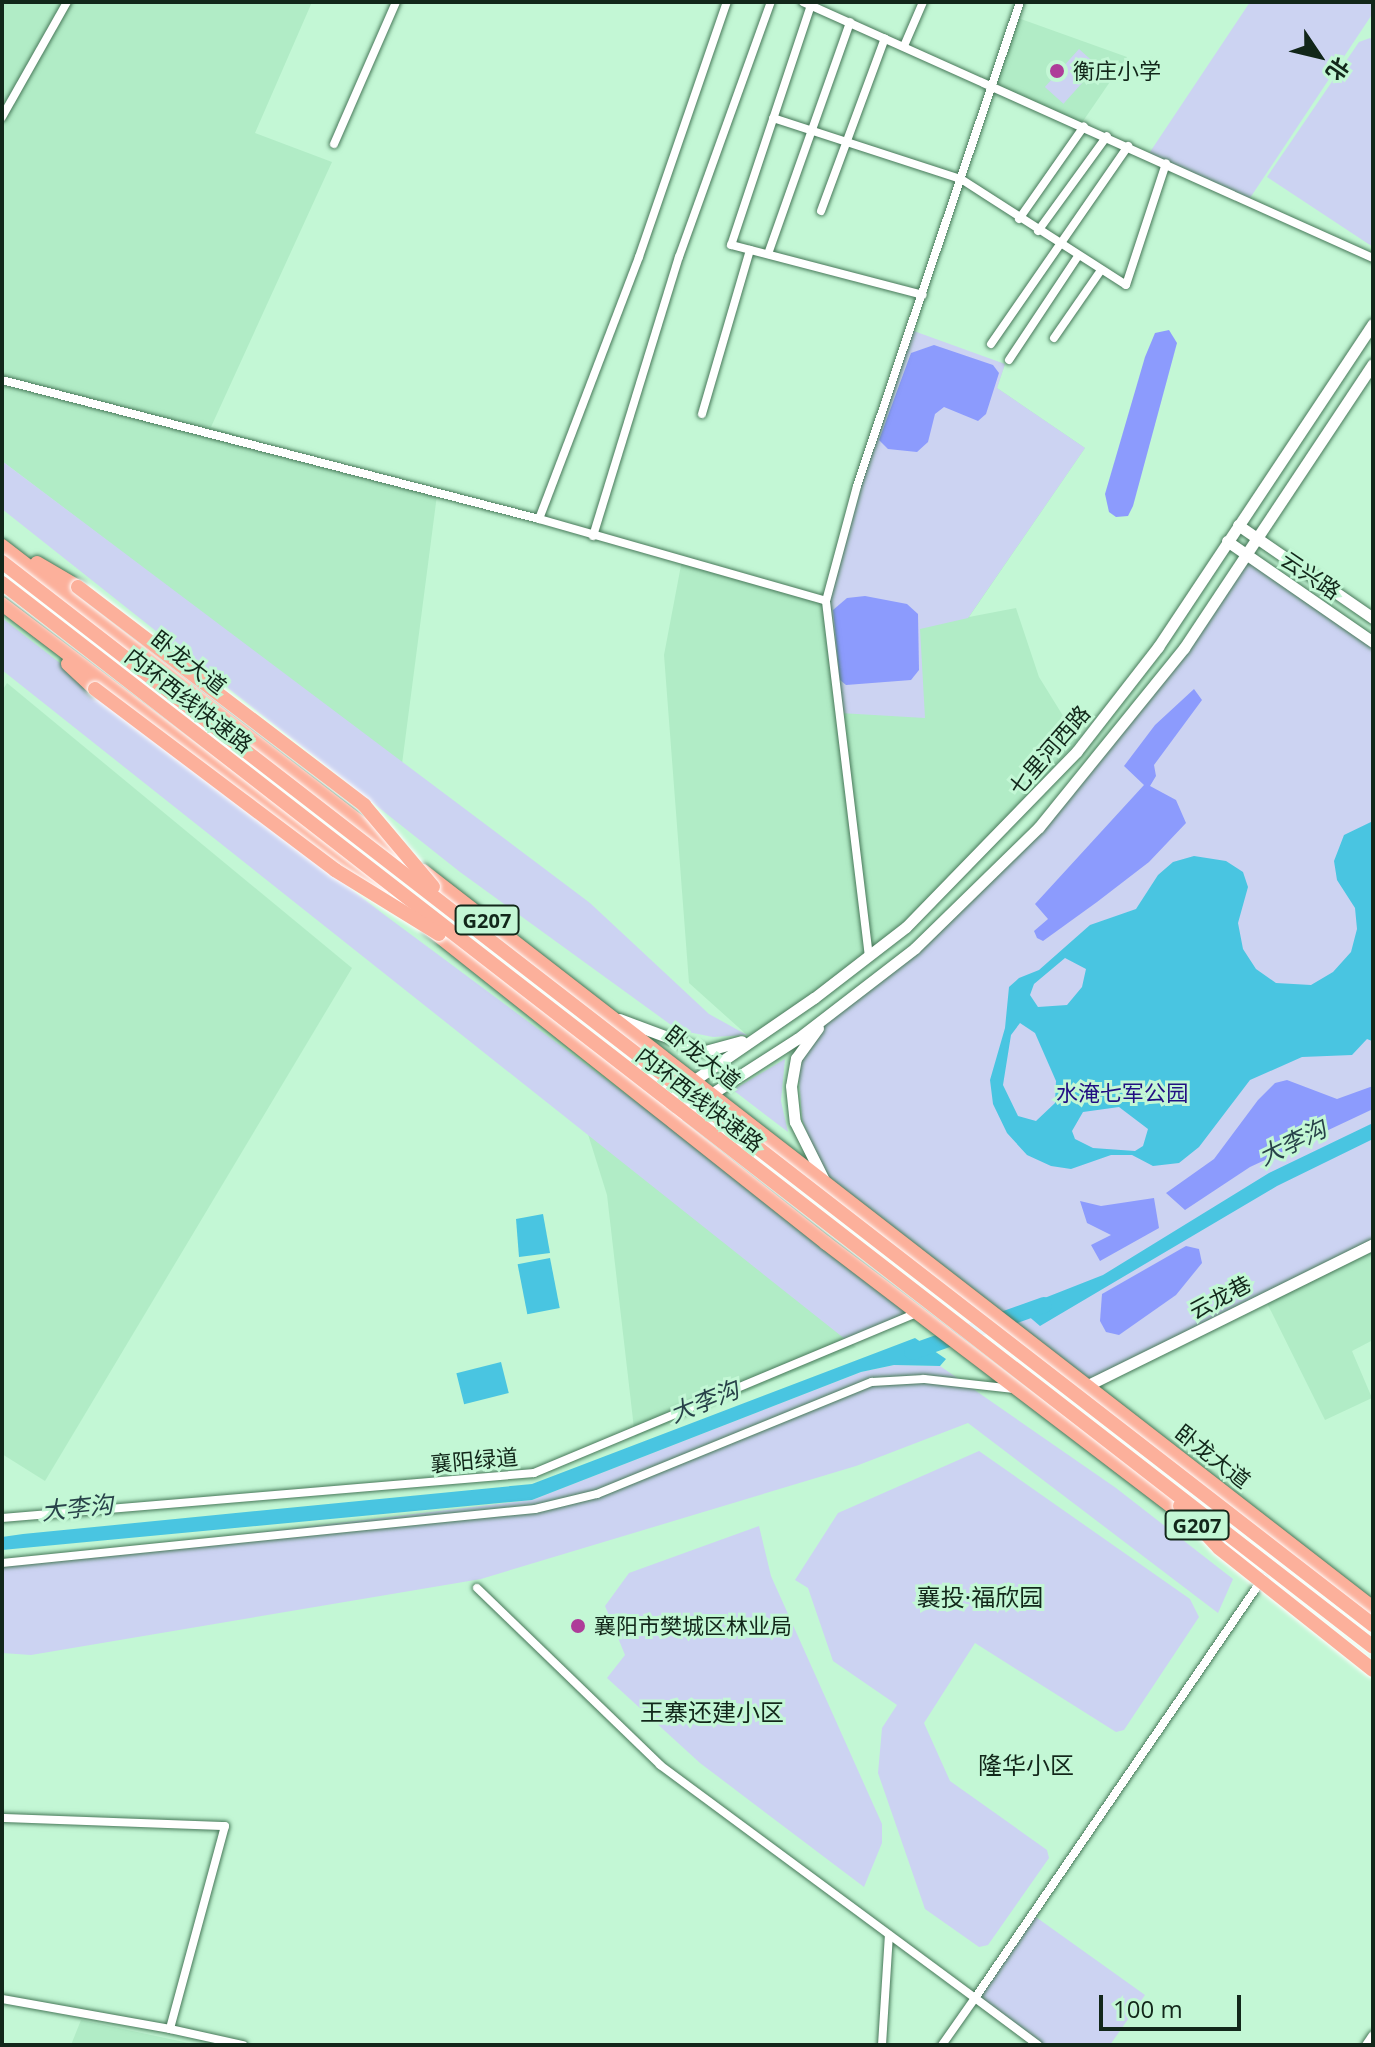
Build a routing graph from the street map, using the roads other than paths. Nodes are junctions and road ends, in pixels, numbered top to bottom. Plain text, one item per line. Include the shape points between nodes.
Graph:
1 (67, 2) edge
2 (396, 2) edge
3 (727, 2) edge
4 (771, 2) edge
5 (923, 2) edge
6 (1020, 2) edge
7 (807, 4) edge
8 (850, 22) junction
9 (885, 38) junction
10 (904, 46) junction
11 (992, 84) junction
12 (2, 117) edge
13 (773, 118) junction
14 (1084, 126) junction
15 (812, 131) junction
16 (1107, 136) junction
17 (847, 142) junction
18 (334, 144) dead end
19 (1128, 146) junction
20 (1166, 163) junction
21 (961, 179) junction
22 (821, 211) dead end
23 (1019, 219) junction
24 (1038, 231) junction
25 (1059, 244) junction
26 (750, 250) junction
27 (768, 254) junction
28 (1078, 256) junction
29 (1373, 258) edge
30 (1101, 270) junction
31 (923, 295) junction
32 (1373, 324) edge
33 (1054, 338) dead end
34 (991, 344) dead end
35 (1009, 360) dead end
36 (1373, 364) edge
37 (2, 380) edge
38 (702, 414) dead end
39 (539, 519) junction
40 (1238, 525) junction
41 (593, 536) junction
42 (1256, 537) junction
43 (1227, 541) junction
44 (2, 544) edge
45 (1245, 554) junction
46 (2, 562) edge
47 (2, 583) edge
48 (826, 601) junction
49 (2, 604) edge
50 (1373, 618) edge
51 (1373, 642) edge
52 (451, 908) junction
53 (869, 957) junction
54 (496, 969) junction
55 (614, 1017) junction
56 (826, 1018) junction
57 (782, 1021) junction
58 (696, 1079) junction
59 (714, 1093) junction
60 (654, 1107) junction
61 (670, 1121) junction
62 (824, 1180) junction
63 (1373, 1244) edge
64 (919, 1312) junction
65 (1086, 1386) junction
66 (1019, 1389) junction
67 (1154, 1456) junction
68 (1143, 1469) junction
69 (2, 1518) edge
70 (2, 1563) edge
71 (1264, 1576) junction
72 (477, 1588) dead end
73 (1373, 1610) edge
74 (1373, 1625) edge
75 (1373, 1647) edge
76 (1373, 1662) edge
77 (1373, 1670) edge
78 (2, 1818) edge
79 (889, 1935) junction
80 (975, 1998) junction
81 (2, 1999) edge
82 (170, 2029) junction
83 (1373, 2036) edge
84 (243, 2045) edge
85 (882, 2045) edge
86 (942, 2045) edge
87 (1038, 2045) edge
88 (1367, 2045) edge

1 - 12 street
2 - 18 street
3 - 39 street via 639,257
4 - 41 street via 679,257
5 - 10 street
6 - 11 street
7 - 8 street
7 - 13 street
8 - 9 street
8 - 15 street
9 - 10 street
9 - 17 street
10 - 11 street
11 - 14 street
11 - 21 street
13 - 15 street
13 - 26 street via 731,245
14 - 16 street
14 - 23 street
15 - 17 street
15 - 27 street
16 - 19 street
16 - 24 street
17 - 21 street
17 - 22 street
19 - 20 street
19 - 25 street
20 - 29 street
20 - 30 street via 1126,285
21 - 23 street
21 - 31 street
23 - 24 street
24 - 25 street
25 - 28 street
25 - 34 street
26 - 27 street
26 - 38 street
27 - 31 street
28 - 30 street
28 - 35 street
30 - 33 street
31 - 48 street via 857,486
32 - 40 street, 七里河西路
36 - 42 street, 七里河西路
37 - 39 street
39 - 41 street
40 - 42 street, 云兴路
40 - 43 street, 七里河西路
41 - 48 street
42 - 45 street, 七里河西路
42 - 50 street, 云兴路
43 - 45 street, 云兴路
43 - 53 street, 七里河西路 via 1158,647 1077,751 988,847
44 - 52 highway, bridge via 78,587 364,805
44 - 55 highway, 卧龙大道 / G207
45 - 51 street, 云兴路
45 - 56 street, 七里河西路 via 1130,721 1039,827 950,916
46 - 52 highway, 内环西线快速路, bridge
47 - 54 highway, 内环西线快速路, bridge
48 - 53 street
49 - 54 highway, bridge via 95,689 335,870
49 - 60 highway, G207
52 - 67 highway, 内环西线快速路, bridge
53 - 57 street, 七里河西路
54 - 68 highway, 内环西线快速路, bridge
55 - 57 street via 705,1051 732,1046
55 - 58 highway, 卧龙大道 / G207
56 - 59 street, 七里河西路
56 - 62 street via 796,1058 791,1086 795,1122
57 - 58 street, 七里河西路
58 - 59 highway, 卧龙大道 / G207
58 - 60 street, 七里河西路
59 - 61 street, 七里河西路
59 - 62 highway, 卧龙大道 / G207
60 - 61 highway, G207
61 - 64 highway, G207
62 - 65 highway, 卧龙大道 / G207
63 - 65 street, 云龙巷
64 - 66 highway, G207
64 - 69 street, 襄阳绿道 via 534,1473
65 - 73 highway, 卧龙大道 / G207
66 - 70 street via 924,1379 872,1382 597,1494 535,1509
66 - 71 highway, G207
67 - 73 highway, bridge via 1238,1509
67 - 74 highway, 内环西线快速路, bridge
68 - 75 highway, 内环西线快速路, bridge
68 - 77 highway, bridge via 1219,1548
71 - 76 highway, G207
71 - 80 street
72 - 79 street via 660,1765
78 - 82 street via 225,1826
79 - 80 street
79 - 85 street
80 - 86 street
80 - 87 street
81 - 82 street
82 - 84 street
83 - 88 street

